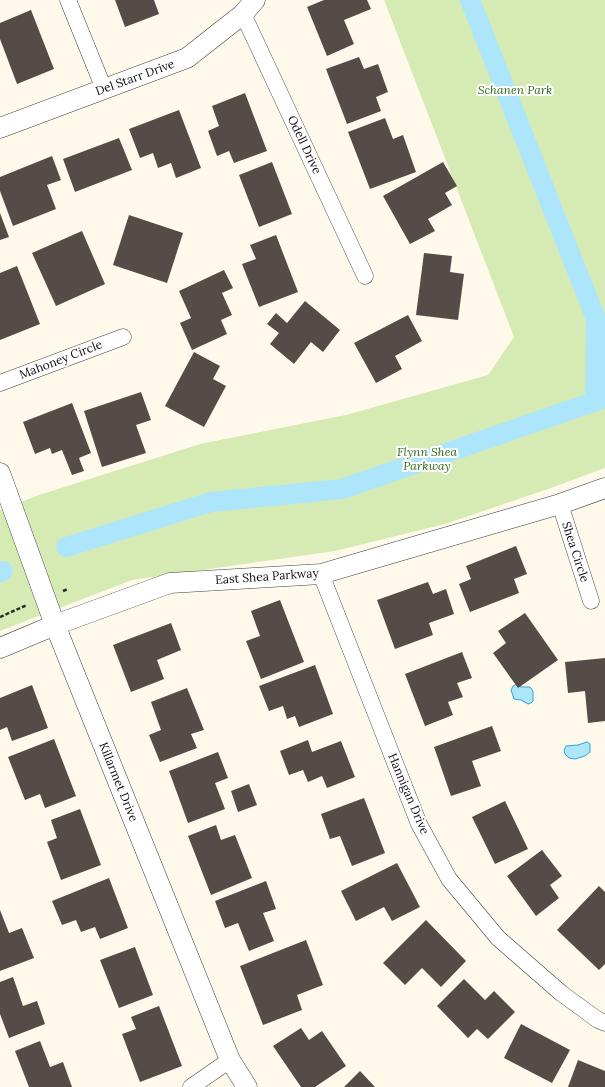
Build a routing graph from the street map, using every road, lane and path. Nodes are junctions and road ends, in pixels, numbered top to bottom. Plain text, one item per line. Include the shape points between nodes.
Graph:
1 (68, 0) edge
2 (249, 7) edge
3 (104, 89) junction
4 (0, 128) edge
5 (365, 276) dead end
6 (123, 337) dead end
7 (0, 384) edge
8 (0, 473) edge
9 (605, 488) edge
10 (5, 500) edge
11 (560, 504) junction
12 (321, 574) junction
13 (591, 601) dead end
14 (55, 625) junction
15 (0, 648) edge
16 (605, 1022) edge
17 (230, 1060) junction
18 (191, 1087) edge
19 (246, 1087) edge

1 - 3 street
2 - 3 street, Del Starr Drive via 188,58
2 - 5 street, Odell Drive
3 - 4 street, Del Starr Drive
6 - 7 street, Mahoney Circle
8 - 10 street, Killarmet Drive
9 - 11 street, East Shea Parkway
10 - 14 street, Killarmet Drive
11 - 12 street, East Shea Parkway
11 - 13 street, Shea Circle
12 - 14 street, East Shea Parkway via 170,583
12 - 16 street, Hannigan Drive via 419,824 449,879 498,938 561,993 598,1020
14 - 15 street, East Shea Parkway
14 - 17 street, Killarmet Drive
17 - 18 street
17 - 19 street, Killarmet Drive

